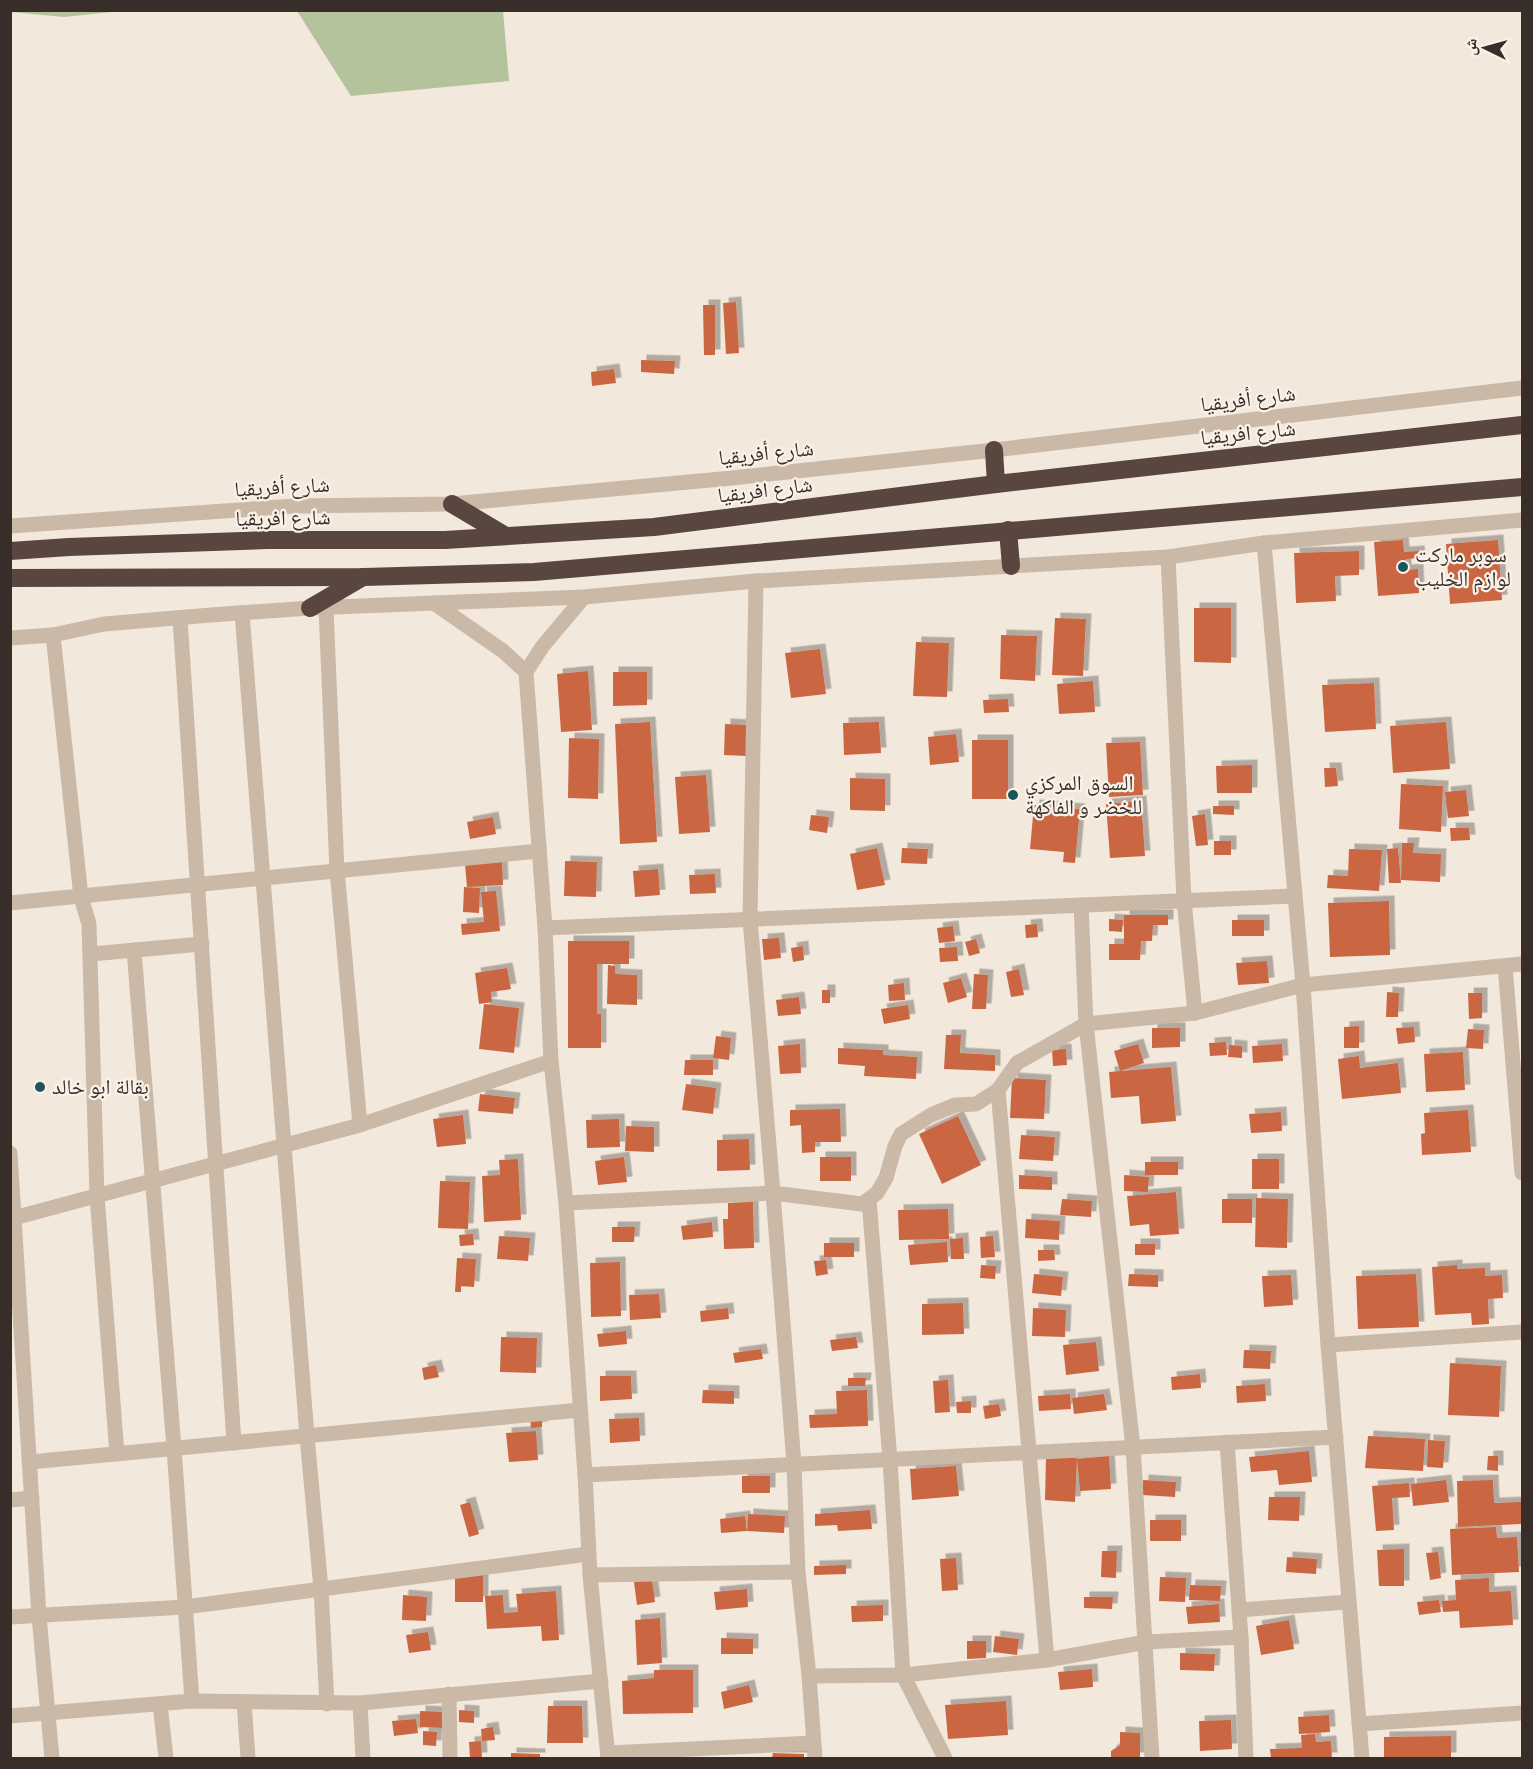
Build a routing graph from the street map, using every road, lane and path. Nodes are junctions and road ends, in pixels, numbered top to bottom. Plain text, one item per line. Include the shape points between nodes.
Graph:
1 (1522, 388) edge
2 (1522, 425) edge
3 (994, 450) junction
4 (996, 484) junction
5 (1522, 487) edge
6 (452, 504) junction
7 (1522, 520) edge
8 (10, 526) edge
9 (1008, 530) junction
10 (506, 536) junction
11 (1264, 543) junction
12 (10, 551) edge
13 (1168, 556) junction
14 (1011, 566) junction
15 (364, 577) junction
16 (10, 578) edge
17 (756, 581) junction
18 (584, 597) junction
19 (434, 603) junction
20 (318, 608) junction
21 (242, 613) junction
22 (180, 618) junction
23 (54, 635) junction
24 (10, 638) edge
25 (526, 672) junction
26 (539, 851) junction
27 (337, 870) junction
28 (264, 878) junction
29 (199, 885) junction
30 (1294, 896) junction
31 (81, 897) junction
32 (1184, 900) junction
33 (10, 903) edge
34 (1081, 905) junction
35 (750, 919) junction
36 (545, 928) junction
37 (202, 944) junction
38 (134, 950) junction
39 (91, 954) junction
40 (1522, 964) edge
41 (1505, 966) junction
42 (1303, 986) junction
43 (1195, 1013) junction
44 (1086, 1024) junction
45 (552, 1061) junction
46 (998, 1090) junction
47 (360, 1125) junction
48 (285, 1146) junction
49 (10, 1153) edge
50 (217, 1164) junction
51 (1522, 1173) edge
52 (153, 1181) junction
53 (773, 1193) junction
54 (97, 1196) junction
55 (869, 1200) junction
56 (566, 1203) junction
57 (13, 1218) edge
58 (1522, 1332) edge
59 (1328, 1345) junction
60 (580, 1410) junction
61 (307, 1436) junction
62 (1336, 1437) junction
63 (1227, 1442) junction
64 (234, 1443) junction
65 (1134, 1447) junction
66 (174, 1448) junction
67 (1029, 1452) junction
68 (117, 1454) junction
69 (890, 1460) junction
70 (30, 1462) junction
71 (794, 1464) junction
72 (585, 1475) junction
73 (32, 1498) junction
74 (10, 1500) edge
75 (588, 1554) junction
76 (798, 1572) junction
77 (590, 1575) junction
78 (321, 1589) junction
79 (1348, 1602) junction
80 (185, 1607) junction
81 (1239, 1610) junction
82 (39, 1616) junction
83 (10, 1617) edge
84 (1241, 1637) junction
85 (1146, 1642) junction
86 (1047, 1660) junction
87 (903, 1675) junction
88 (809, 1676) junction
89 (601, 1681) junction
90 (449, 1694) junction
91 (192, 1701) junction
92 (244, 1702) junction
93 (360, 1703) junction
94 (160, 1704) junction
95 (327, 1704) junction
96 (49, 1712) junction
97 (1522, 1713) edge
98 (10, 1716) edge
99 (1359, 1724) junction
100 (814, 1751) edge
101 (608, 1756) edge
102 (52, 1758) edge
103 (166, 1758) edge
104 (248, 1758) edge
105 (363, 1758) edge
106 (450, 1758) edge
107 (945, 1758) edge
108 (1152, 1758) edge
109 (1246, 1758) edge
110 (1362, 1758) edge

1 - 3 street, شارع أفريقيا
2 - 4 highway, شارع افريقيا
3 - 4 highway
3 - 6 street, شارع أفريقيا
4 - 10 highway, شارع افريقيا via 654,527
5 - 9 highway
6 - 8 street, شارع أفريقيا via 295,506
6 - 10 highway
7 - 11 street
9 - 14 highway
9 - 15 highway via 534,572
10 - 12 highway, شارع افريقيا
11 - 13 street
11 - 30 street
13 - 14 street
13 - 32 street
14 - 17 street
15 - 16 highway
15 - 20 highway
17 - 18 street
17 - 35 street
18 - 19 street
18 - 25 street
19 - 20 street
19 - 25 street
20 - 21 street
20 - 27 street
21 - 22 street
21 - 28 street
22 - 23 street via 104,624
22 - 29 street
23 - 24 street
23 - 31 street
25 - 26 street
26 - 27 street
26 - 36 street
27 - 28 street
27 - 47 street
28 - 29 street
28 - 48 street
29 - 31 street
29 - 37 street
30 - 32 street
30 - 42 street
31 - 33 street
31 - 39 street via 89,924
32 - 34 street
32 - 43 street
34 - 35 street
34 - 44 street
35 - 36 street
35 - 53 street
36 - 45 street
37 - 38 street
37 - 50 street
38 - 39 street
38 - 52 street
39 - 54 street
40 - 41 street
41 - 42 street
41 - 51 street
42 - 43 street
42 - 59 street
43 - 44 street
44 - 46 street via 1017,1063
44 - 65 street
45 - 47 street
45 - 56 street
46 - 55 street via 976,1104 955,1105 931,1115 902,1134 886,1178
46 - 67 street
47 - 48 street
48 - 50 street
48 - 61 street
49 - 57 street
50 - 52 street
50 - 64 street
52 - 54 street
52 - 66 street
53 - 55 street via 862,1204
53 - 56 street
53 - 71 street
54 - 57 street
54 - 68 street
55 - 69 street
56 - 60 street
57 - 70 street
58 - 59 street
59 - 62 street
60 - 61 street
60 - 72 street
61 - 64 street
61 - 78 street
62 - 63 street
62 - 79 street
63 - 65 street
63 - 81 street
64 - 66 street
65 - 67 street
65 - 85 street
66 - 68 street
66 - 80 street
67 - 69 street
67 - 86 street
68 - 70 street
69 - 71 street
69 - 87 street
70 - 73 street
71 - 72 street
71 - 76 street
72 - 75 street
73 - 74 street
73 - 82 street
75 - 77 street
75 - 78 street
76 - 77 street
76 - 88 street
77 - 89 street
78 - 80 street
78 - 95 street
79 - 81 street
79 - 99 street
80 - 82 street
80 - 91 street
81 - 84 street
82 - 83 street
82 - 96 street
84 - 85 street
84 - 109 street
85 - 86 street
85 - 108 street
86 - 87 street
87 - 88 street
87 - 107 street
88 - 100 street
89 - 90 street
89 - 101 street
90 - 93 street
90 - 106 street
91 - 92 street
91 - 94 street
92 - 95 street
92 - 104 street
93 - 95 street
93 - 105 street
94 - 96 street
94 - 103 street
96 - 98 street
96 - 102 street
97 - 99 street
99 - 110 street
100 - 101 street

